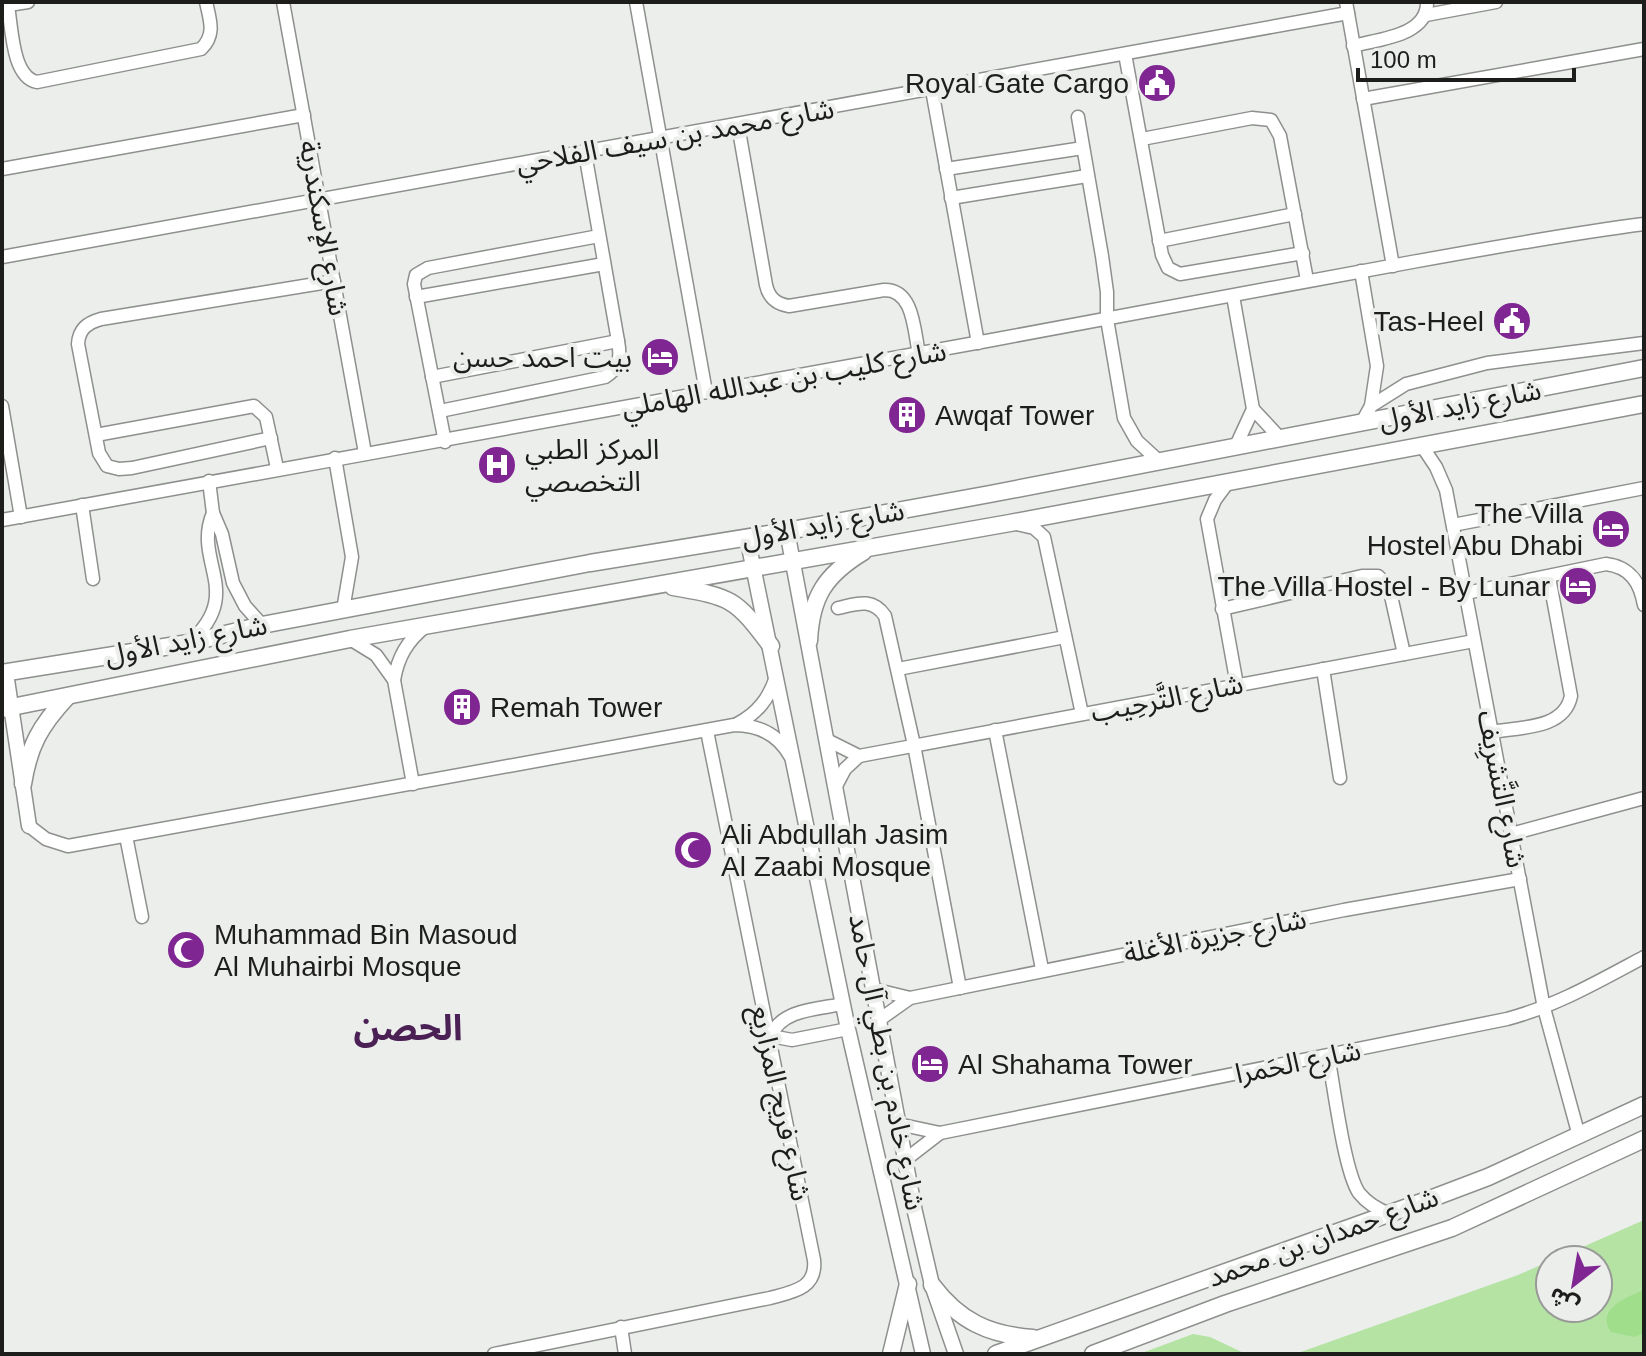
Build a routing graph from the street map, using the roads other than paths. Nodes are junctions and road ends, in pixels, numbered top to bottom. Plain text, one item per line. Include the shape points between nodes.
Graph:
1 (28, 2) edge
2 (206, 2) edge
3 (283, 2) edge
4 (636, 2) edge
5 (1496, 2) edge
6 (5, 6) edge
7 (1347, 8) edge
8 (1426, 9) edge
9 (1353, 46) junction
10 (1644, 49) edge
11 (1125, 54) junction
12 (932, 90) junction
13 (1363, 99) junction
14 (304, 115) junction
15 (1078, 117) dead end
16 (738, 125) junction
17 (661, 139) junction
18 (1142, 139) junction
19 (1083, 148) junction
20 (585, 153) junction
21 (2, 169) edge
22 (946, 169) junction
23 (1087, 176) junction
24 (951, 198) junction
25 (319, 200) junction
26 (1295, 214) junction
27 (1644, 224) edge
28 (599, 236) junction
29 (1159, 241) junction
30 (1303, 253) junction
31 (2, 257) edge
32 (604, 264) junction
33 (1393, 266) junction
34 (1361, 271) junction
35 (1307, 280) junction
36 (334, 281) junction
37 (415, 293) junction
38 (1233, 296) junction
39 (1107, 319) junction
40 (978, 343) junction
41 (1644, 343) edge
42 (619, 345) junction
43 (919, 354) junction
44 (1377, 366) junction
45 (1644, 368) edge
46 (432, 377) junction
47 (1406, 384) junction
48 (706, 392) junction
49 (1644, 404) edge
50 (2, 406) edge
51 (1371, 406) junction
52 (1253, 409) junction
53 (440, 411) junction
54 (1361, 424) junction
55 (96, 435) junction
56 (271, 438) junction
57 (1281, 439) junction
58 (445, 442) junction
59 (1422, 446) junction
60 (1235, 448) junction
61 (365, 453) junction
62 (335, 458) junction
63 (1160, 462) junction
64 (277, 468) junction
65 (209, 481) junction
66 (1229, 481) junction
67 (1644, 488) edge
68 (82, 505) junction
69 (213, 513) junction
70 (21, 517) junction
71 (2, 520) edge
72 (1010, 523) junction
73 (1453, 525) junction
74 (787, 531) junction
75 (747, 537) junction
76 (872, 547) junction
77 (793, 561) junction
78 (752, 569) junction
79 (1549, 577) junction
80 (93, 579) dead end
81 (660, 585) junction
82 (1466, 593) junction
83 (1644, 605) edge
84 (838, 608) dead end
85 (1222, 609) junction
86 (343, 610) junction
87 (262, 625) junction
88 (426, 626) junction
89 (1065, 637) junction
90 (350, 639) junction
91 (809, 641) junction
92 (1474, 641) junction
93 (189, 643) junction
94 (771, 646) junction
95 (1404, 654) junction
96 (898, 669) junction
97 (1323, 669) junction
98 (4, 673) edge
99 (776, 677) junction
100 (394, 680) junction
101 (1237, 685) junction
102 (67, 697) junction
103 (7, 708) edge
104 (1082, 714) junction
105 (734, 725) junction
106 (995, 730) junction
107 (707, 731) junction
108 (1490, 732) junction
109 (827, 740) junction
110 (914, 745) junction
111 (859, 756) junction
112 (792, 759) junction
113 (1340, 778) dead end
114 (23, 784) junction
115 (413, 784) junction
116 (836, 786) junction
117 (1644, 798) edge
118 (29, 826) joint
119 (1511, 834) junction
120 (126, 836) junction
121 (1520, 879) junction
122 (142, 917) dead end
123 (1644, 957) edge
124 (1042, 969) junction
125 (960, 988) junction
126 (873, 989) junction
127 (910, 998) junction
128 (843, 1004) junction
129 (1544, 1008) junction
130 (879, 1020) junction
131 (848, 1029) junction
132 (1328, 1056) junction
133 (1644, 1105) edge
134 (898, 1124) junction
135 (940, 1133) junction
136 (1579, 1136) junction
137 (1644, 1139) edge
138 (905, 1160) junction
139 (1390, 1214) junction
140 (908, 1284) junction
141 (932, 1285) junction
142 (621, 1327) junction
143 (1038, 1339) junction
144 (494, 1354) edge
145 (625, 1354) edge
146 (891, 1354) edge
147 (923, 1354) edge
148 (956, 1354) edge
149 (996, 1354) edge
150 (1093, 1354) edge

1 - 6 street
2 - 6 street via 212,32 201,49 32,81 20,70
3 - 14 street, شارع الإسكندرية
4 - 17 street
5 - 8 street
7 - 9 street
7 - 11 street, شارع محمد بن سيف الفلاحي
8 - 9 street via 1413,29
9 - 13 street
10 - 13 street
11 - 12 street, شارع محمد بن سيف الفلاحي
11 - 18 street
12 - 16 street, شارع محمد بن سيف الفلاحي
12 - 22 street
13 - 33 street
14 - 21 street
14 - 25 street, شارع الإسكندرية
15 - 19 street
16 - 17 street, شارع محمد بن سيف الفلاحي
16 - 43 street via 771,298 789,306 898,292 907,302
17 - 20 street, شارع محمد بن سيف الفلاحي
17 - 48 street
18 - 26 street via 1252,118 1271,120 1280,136
18 - 29 street
19 - 22 street
19 - 23 street
20 - 25 street, شارع محمد بن سيف الفلاحي
20 - 28 street
22 - 24 street
23 - 24 street
23 - 39 street
24 - 40 street
25 - 31 street, شارع محمد بن سيف الفلاحي
25 - 36 street, شارع الإسكندرية
26 - 29 street
26 - 30 street
27 - 33 street, شارع كليب بن عبدالله الهاملي
28 - 32 street
28 - 37 street via 423,269 416,275
29 - 30 street via 1164,262 1180,274
30 - 35 street
32 - 37 street
32 - 42 street
33 - 34 street, شارع كليب بن عبدالله الهاملي
34 - 35 street, شارع كليب بن عبدالله الهاملي
34 - 44 street
35 - 38 street, شارع كليب بن عبدالله الهاملي
36 - 55 street via 87,325 78,344
36 - 61 street, شارع الإسكندرية
37 - 46 street
38 - 39 street, شارع كليب بن عبدالله الهاملي
38 - 52 street
39 - 40 street, شارع كليب بن عبدالله الهاملي
39 - 63 street via 1124,418 1137,441
40 - 43 street, شارع كليب بن عبدالله الهاملي
41 - 47 street via 1487,363
42 - 46 street
42 - 53 street via 618,366 605,377
43 - 48 street, شارع كليب بن عبدالله الهاملي
44 - 47 street
44 - 51 street
45 - 54 main road, شارع زايد الأول
46 - 53 street
47 - 51 street
48 - 58 street, شارع كليب بن عبدالله الهاملي
49 - 59 main road, شارع زايد الأول
50 - 70 street
51 - 54 street
52 - 57 street
52 - 60 street
53 - 58 street
54 - 57 main road, شارع زايد الأول
55 - 56 street via 248,406 263,413
55 - 56 street via 104,462 119,469
56 - 64 street
57 - 60 main road, شارع زايد الأول
58 - 61 street, شارع كليب بن عبدالله الهاملي
59 - 66 main road, شارع زايد الأول
59 - 73 street, شارع التَّشرِيف via 1443,482
60 - 63 main road, شارع زايد الأول
61 - 62 street, شارع كليب بن عبدالله الهاملي
62 - 64 street, شارع كليب بن عبدالله الهاملي
62 - 86 street via 352,557
63 - 74 main road, شارع زايد الأول
64 - 65 street, شارع كليب بن عبدالله الهاملي
65 - 68 street, شارع كليب بن عبدالله الهاملي
65 - 69 street
66 - 72 main road, شارع زايد الأول
66 - 85 street via 1207,519
67 - 73 street
68 - 70 street, شارع كليب بن عبدالله الهاملي
68 - 80 street
69 - 87 street via 233,583
69 - 93 street via 208,534 217,596 211,617
70 - 71 street, شارع كليب بن عبدالله الهاملي
72 - 76 main road, شارع زايد الأول
72 - 89 street via 1034,528 1044,537
73 - 82 street, شارع التَّشرِيف
74 - 75 main road, شارع زايد الأول
74 - 77 street, شارع خادم بن بطي آل حامد
75 - 78 street, شارع خادم بن بطي آل حامد
75 - 86 main road, شارع زايد الأول
76 - 77 main road, شارع زايد الأول
76 - 91 main road via 821,588 812,609
77 - 78 main road, شارع زايد الأول
77 - 91 street, شارع خادم بن بطي آل حامد
78 - 81 main road, شارع زايد الأول
78 - 94 street, شارع خادم بن بطي آل حامد
79 - 82 street
79 - 83 street via 1617,566 1634,578
79 - 108 street via 1569,706 1555,721
81 - 88 main road, شارع زايد الأول
81 - 94 main road via 733,602
82 - 92 street, شارع التَّشرِيف
84 - 96 street via 866,602 882,610
85 - 95 street via 1378,576 1389,587
85 - 101 street
86 - 87 main road, شارع زايد الأول
87 - 93 main road, شارع زايد الأول
88 - 90 main road, شارع زايد الأول
88 - 100 street via 407,644
89 - 96 street
89 - 104 street
90 - 100 street via 376,655
90 - 102 main road, شارع زايد الأول
91 - 109 street, شارع خادم بن بطي آل حامد
92 - 95 street, شارع التَّرحِيب
92 - 108 street, شارع التَّشرِيف
93 - 98 main road, شارع زايد الأول
94 - 99 street, شارع خادم بن بطي آل حامد
95 - 97 street, شارع التَّرحِيب
96 - 110 street
97 - 101 street, شارع التَّرحِيب
97 - 113 street
98 - 103 street
99 - 105 street via 757,711
99 - 112 street, شارع خادم بن بطي آل حامد
100 - 115 street
101 - 104 street, شارع التَّرحِيب
102 - 103 main road, شارع زايد الأول
102 - 114 main road via 34,741
103 - 114 street
104 - 106 street, شارع التَّرحِيب
105 - 107 street
105 - 112 street via 768,733
106 - 110 street, شارع التَّرحِيب
106 - 124 street
107 - 115 street
107 - 142 street, شارع فريج المزاريع via 815,1268 809,1283 795,1292
108 - 119 street, شارع التَّشرِيف
109 - 111 street
109 - 116 street, شارع خادم بن بطي آل حامد
110 - 111 street, شارع التَّرحِيب
110 - 125 street
111 - 116 street
112 - 128 street, شارع خادم بن بطي آل حامد
114 - 118 street
115 - 120 street
116 - 126 street, شارع خادم بن بطي آل حامد
117 - 119 street
118 - 120 street via 68,846
119 - 121 street, شارع التَّشرِيف
120 - 122 street
121 - 124 street, شارع جزيرة الأغلة
121 - 129 street, شارع التَّشرِيف
123 - 129 street, شارع الحَمرا
124 - 125 street, شارع جزيرة الأغلة
125 - 127 street, شارع جزيرة الأغلة
126 - 127 street, شارع جزيرة الأغلة
126 - 130 street, شارع خادم بن بطي آل حامد
127 - 130 street, شارع جزيرة الأغلة
128 - 131 street, شارع خادم بن بطي آل حامد
128 - 131 street via 785,1018 771,1036 792,1040
129 - 132 street, شارع الحَمرا
129 - 136 street, شارع التَّشرِيف
130 - 134 street, شارع خادم بن بطي آل حامد
131 - 140 street, شارع خادم بن بطي آل حامد
132 - 135 street, شارع الحَمرا
132 - 139 street via 1353,1181 1365,1199
133 - 136 main road, شارع حمدان بن محمد
134 - 135 street, شارع الحَمرا
134 - 138 street, شارع خادم بن بطي آل حامد
135 - 138 street, شارع الحَمرا
136 - 139 main road, شارع حمدان بن محمد
137 - 150 main road, شارع حمدان بن محمد via 1452,1228
138 - 141 street, شارع خادم بن بطي آل حامد
139 - 143 main road, شارع حمدان بن محمد
140 - 146 main road
140 - 147 street, شارع خادم بن بطي آل حامد
141 - 143 main road via 977,1326
141 - 148 street, شارع خادم بن بطي آل حامد
142 - 144 street, شارع فريج المزاريع
142 - 145 street
143 - 149 main road, شارع حمدان بن محمد

